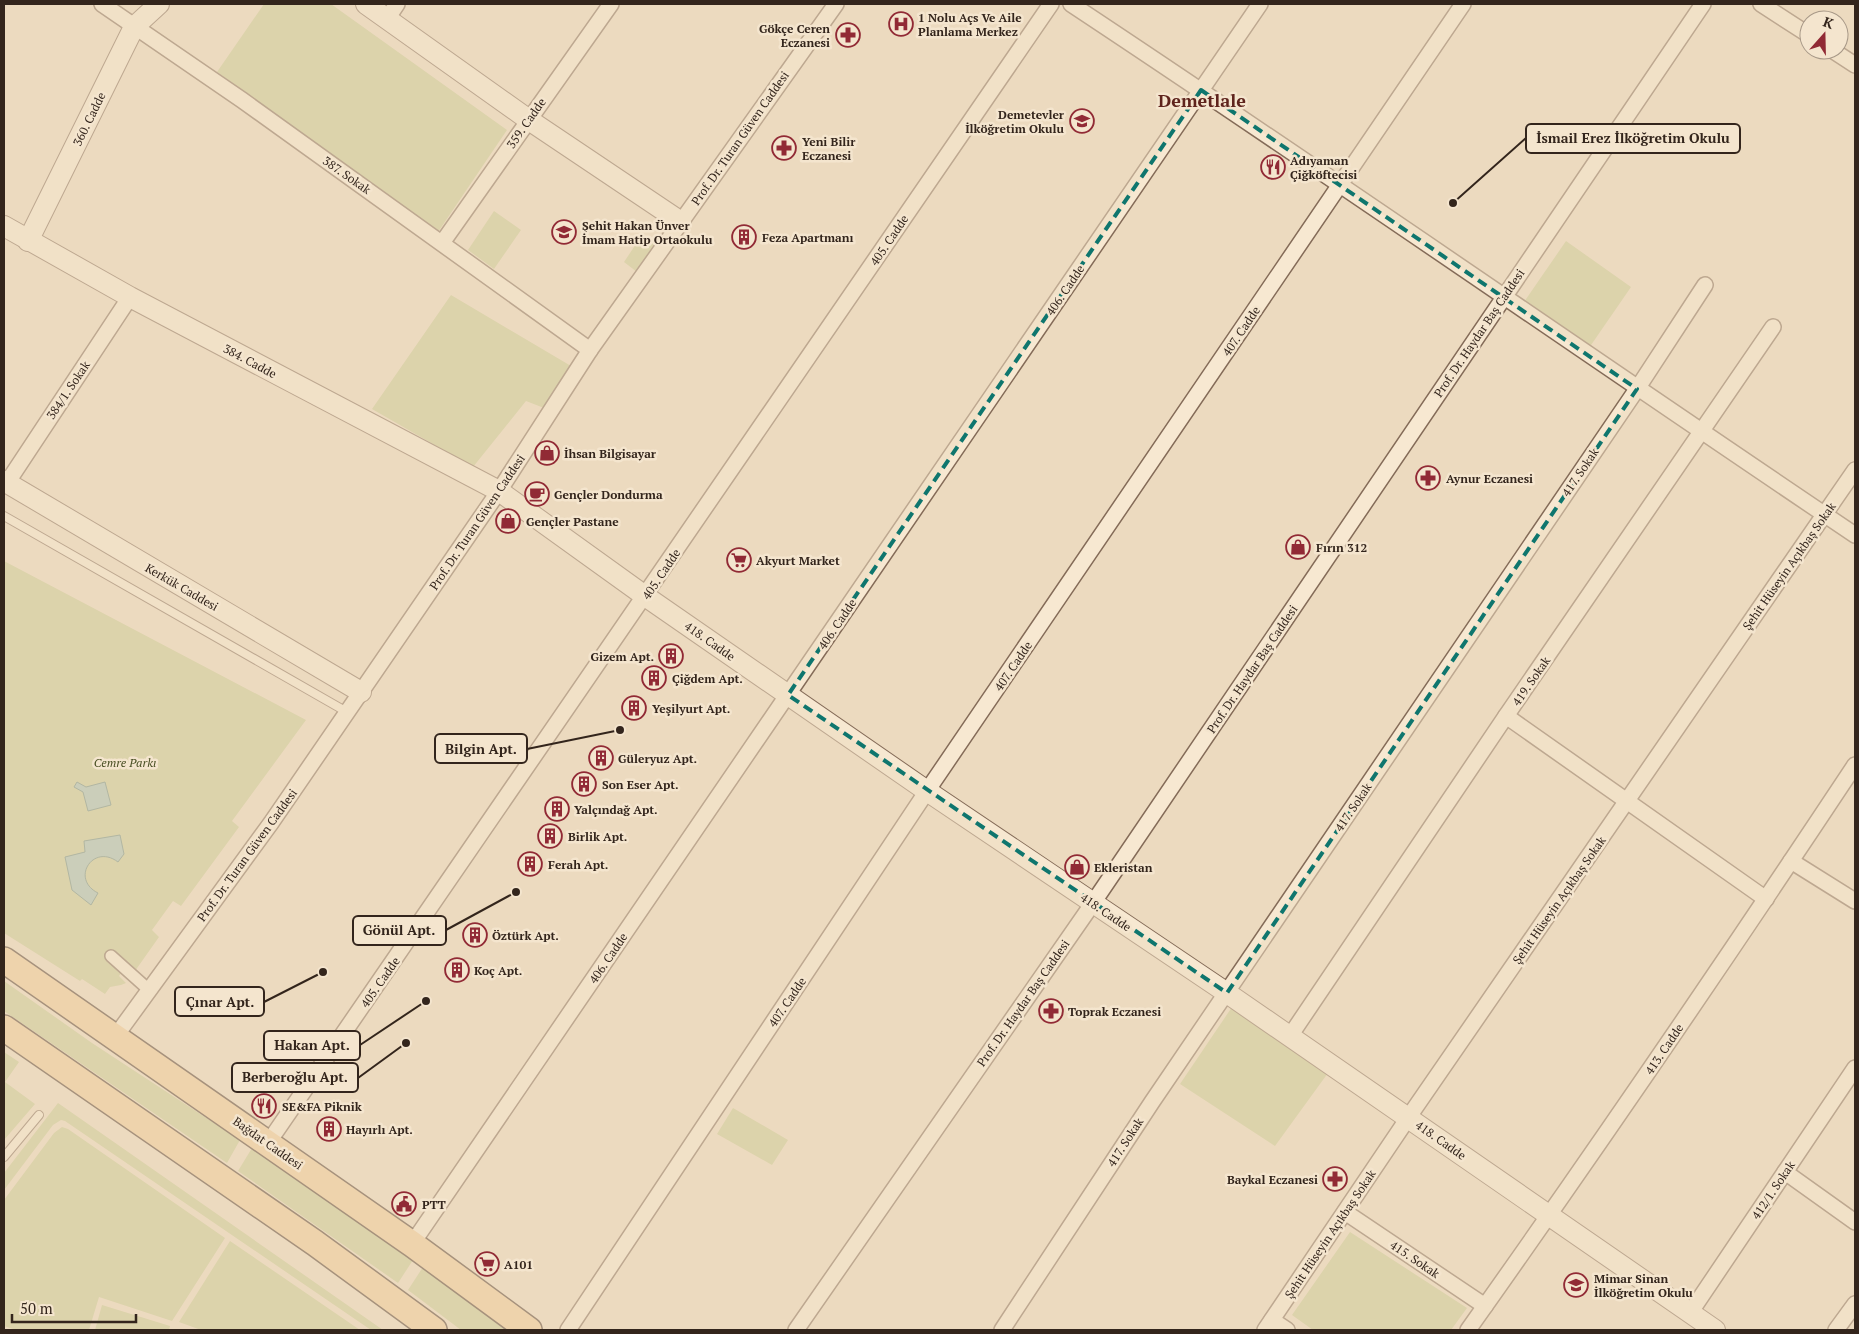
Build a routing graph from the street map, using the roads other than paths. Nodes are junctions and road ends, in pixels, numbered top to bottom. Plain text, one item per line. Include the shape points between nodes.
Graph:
1 (102, 4) edge
2 (159, 4) edge
3 (366, 4) edge
4 (611, 4) edge
5 (836, 4) edge
6 (1051, 4) edge
7 (1070, 4) edge
8 (1260, 4) edge
9 (1463, 4) edge
10 (1702, 4) edge
11 (1762, 4) edge
12 (392, 11) edge
13 (134, 27) junction
14 (1799, 28) edge
15 (1201, 90) junction
16 (529, 120) junction
17 (1340, 186) junction
18 (681, 222) junction
19 (4, 226) edge
20 (28, 241) junction
21 (442, 243) junction
22 (1705, 285) dead end
23 (130, 297) junction
24 (1503, 298) junction
25 (1773, 327) dead end
26 (590, 350) junction
27 (1637, 389) junction
28 (1702, 433) junction
29 (1855, 470) edge
30 (5, 482) edge
31 (499, 492) junction
32 (1825, 515) junction
33 (4, 516) edge
34 (1855, 535) edge
35 (646, 596) junction
36 (361, 692) junction
37 (788, 695) junction
38 (347, 712) junction
39 (1506, 716) junction
40 (1855, 765) edge
41 (928, 791) junction
42 (1627, 802) junction
43 (1791, 861) junction
44 (1766, 898) junction
45 (1855, 901) edge
46 (1093, 903) junction
47 (111, 956) dead end
48 (4, 960) edge
49 (149, 990) junction
50 (1227, 993) junction
51 (4, 1028) edge
52 (1290, 1036) junction
53 (115, 1037) junction
54 (1855, 1068) edge
55 (39, 1115) dead end
56 (1408, 1118) junction
57 (268, 1143) junction
58 (4, 1157) edge
59 (1785, 1172) junction
60 (1345, 1212) junction
61 (1550, 1216) junction
62 (1855, 1222) edge
63 (412, 1244) junction
64 (1855, 1304) edge
65 (1485, 1306) junction
66 (1690, 1313) junction
67 (422, 1325) edge
68 (1269, 1325) edge
69 (529, 1330) edge
70 (568, 1330) edge
71 (796, 1330) edge
72 (1002, 1330) edge
73 (1287, 1330) edge
74 (1468, 1330) edge
75 (1715, 1330) edge
76 (1836, 1330) edge

1 - 13 street, 387. Sokak
2 - 13 street, 360. Cadde
3 - 12 street
4 - 16 street, 359. Cadde
5 - 18 street, Prof. Dr. Turan Güven Caddesi
6 - 35 street, 405. Cadde
7 - 15 street
8 - 15 street, 406. Cadde
9 - 17 street, 407. Cadde
10 - 24 street, Prof. Dr. Haydar Baş Caddesi
11 - 14 street
12 - 16 street
13 - 20 street, 360. Cadde
13 - 21 street, 387. Sokak
15 - 17 street
15 - 37 street, 406. Cadde
16 - 18 street
16 - 21 street, 359. Cadde
17 - 24 street
17 - 41 street, 407. Cadde
18 - 26 street, Prof. Dr. Turan Güven Caddesi
19 - 20 street, 384. Cadde
20 - 23 street, 384. Cadde
21 - 26 street, 387. Sokak
22 - 27 street, 417. Sokak
23 - 30 street, 384/1. Sokak
23 - 31 street, 384. Cadde
24 - 27 street
24 - 46 street, Prof. Dr. Haydar Baş Caddesi
25 - 28 street, 419. Sokak
26 - 31 street, Prof. Dr. Turan Güven Caddesi
27 - 28 street
27 - 50 street, 417. Sokak
28 - 32 street
28 - 39 street, 419. Sokak
29 - 32 street, Şehit Hüseyin Açıkbaş Sokak
30 - 36 street, Kerkük Caddesi
31 - 35 street, 418. Cadde
31 - 36 street, Prof. Dr. Turan Güven Caddesi
32 - 34 street
32 - 42 street, Şehit Hüseyin Açıkbaş Sokak
33 - 38 lane
35 - 37 street, 418. Cadde
35 - 57 street, 405. Cadde
36 - 38 street, Prof. Dr. Turan Güven Caddesi
37 - 41 street, 418. Cadde
37 - 63 street, 406. Cadde
38 - 49 street, Prof. Dr. Turan Güven Caddesi
39 - 42 street
39 - 52 street, 419. Sokak
40 - 43 street, 413. Cadde
41 - 46 street, 418. Cadde
41 - 70 street, 407. Cadde
42 - 44 street
42 - 56 street, Şehit Hüseyin Açıkbaş Sokak
43 - 44 street, 413. Cadde
43 - 45 street
44 - 61 street, 413. Cadde
46 - 50 street, 418. Cadde
46 - 71 street, Prof. Dr. Haydar Baş Caddesi
47 - 49 street
48 - 53 main road, Bağdat Caddesi
49 - 53 street, Prof. Dr. Turan Güven Caddesi
50 - 52 street, 418. Cadde
50 - 72 street, 417. Sokak
51 - 67 main road via 315,1243
52 - 56 street, 418. Cadde
53 - 57 main road, Bağdat Caddesi
54 - 59 street, 412/1. Sokak
55 - 58 lane
56 - 60 street, Şehit Hüseyin Açıkbaş Sokak
56 - 61 street, 418. Cadde
57 - 63 main road, Bağdat Caddesi
59 - 62 street
59 - 66 street, 412/1. Sokak
60 - 65 street, 415. Sokak
60 - 68 street, Şehit Hüseyin Açıkbaş Sokak
61 - 65 street, 413. Cadde
61 - 66 street, 418. Cadde
63 - 69 main road, Bağdat Caddesi
64 - 76 street
65 - 74 street, 413. Cadde
66 - 75 street, 418. Cadde
68 - 73 street

